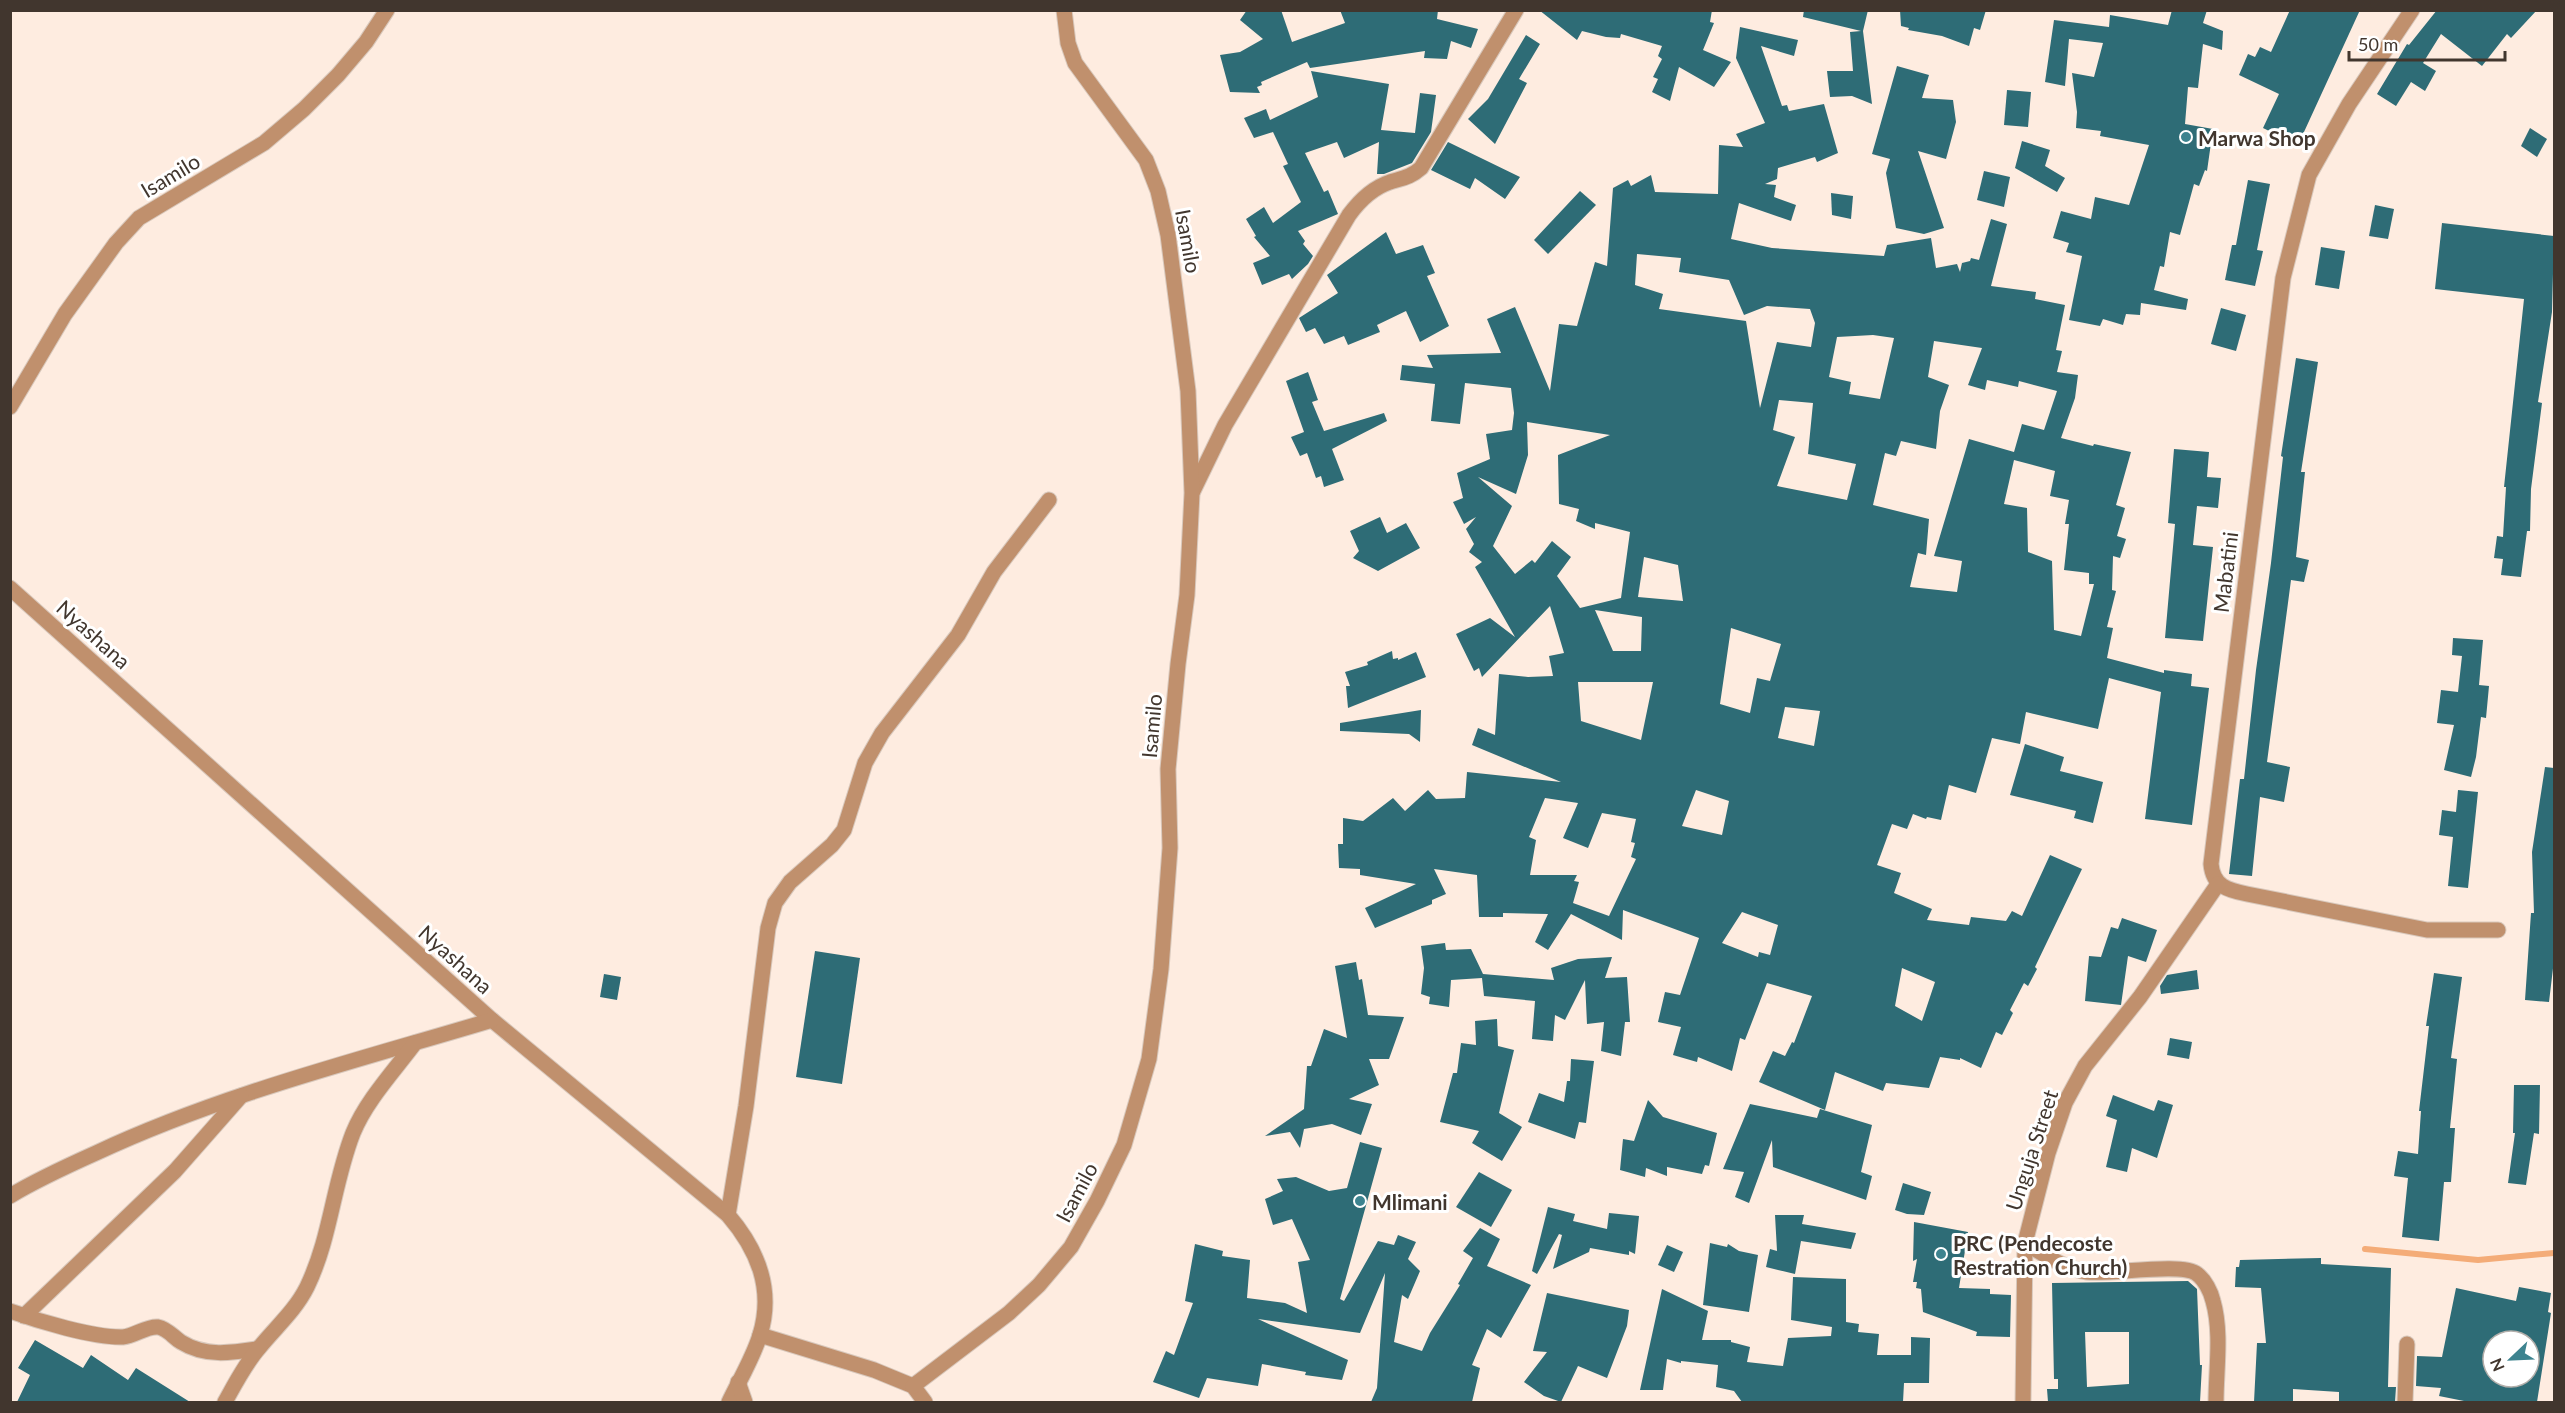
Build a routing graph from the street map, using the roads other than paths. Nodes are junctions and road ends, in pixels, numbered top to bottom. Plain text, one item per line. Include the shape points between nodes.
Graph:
1 (387, 10) edge
2 (1064, 10) edge
3 (1516, 10) edge
4 (2412, 10) edge
5 (10, 407) edge
6 (1192, 494) junction
7 (1049, 500) dead end
8 (10, 588) edge
9 (2218, 884) junction
10 (2498, 930) dead end
11 (492, 1020) junction
12 (415, 1043) junction
13 (243, 1095) junction
14 (10, 1196) edge
15 (728, 1215) junction
16 (2025, 1243) junction
17 (17, 1313) edge
18 (760, 1335) junction
19 (2407, 1344) dead end
20 (257, 1349) junction
21 (738, 1382) junction
22 (913, 1386) junction
23 (225, 1402) edge
24 (729, 1402) edge
25 (745, 1402) edge
26 (925, 1402) edge
27 (2023, 1402) edge
28 (2216, 1402) edge
29 (2405, 1402) edge

1 - 5 street, Isamilo via 338,75 264,143 139,218 70,305
2 - 6 street, Isamilo via 1075,63 1146,160 1158,191 1168,235 1188,391
3 - 6 street via 1420,168 1412,176 1377,188 1362,198 1349,215 1225,425
4 - 9 street, Mabatini via 2349,104 2309,175 2283,278 2211,864
6 - 22 street, Isamilo via 1187,595 1168,769 1170,848 1161,969 1149,1059 1124,1145 1071,1247 1039,1285 1009,1313
7 - 15 street via 994,572 952,643 882,733 865,763 844,830 790,882 776,903 768,928
8 - 11 street, Nyashana
9 - 10 street via 2228,890 2427,930
9 - 16 street, Unguja Street via 2140,997 2085,1066 2065,1103
11 - 12 street
11 - 15 street, Nyashana
12 - 13 street
12 - 20 street via 353,1132 320,1258 306,1290
13 - 14 street via 148,1128
13 - 17 street via 175,1171
15 - 18 street, Nyashana via 747,1237 763,1274 765,1304
16 - 27 street, Unguja Street
16 - 28 street via 2068,1268 2088,1272 2196,1272 2213,1299 2216,1317
17 - 20 street via 68,1328 123,1336 159,1327 207,1352 225,1354
18 - 21 street, Nyashana
18 - 22 street
19 - 29 street
20 - 23 street
21 - 24 street, Nyashana
21 - 25 street
22 - 26 street

